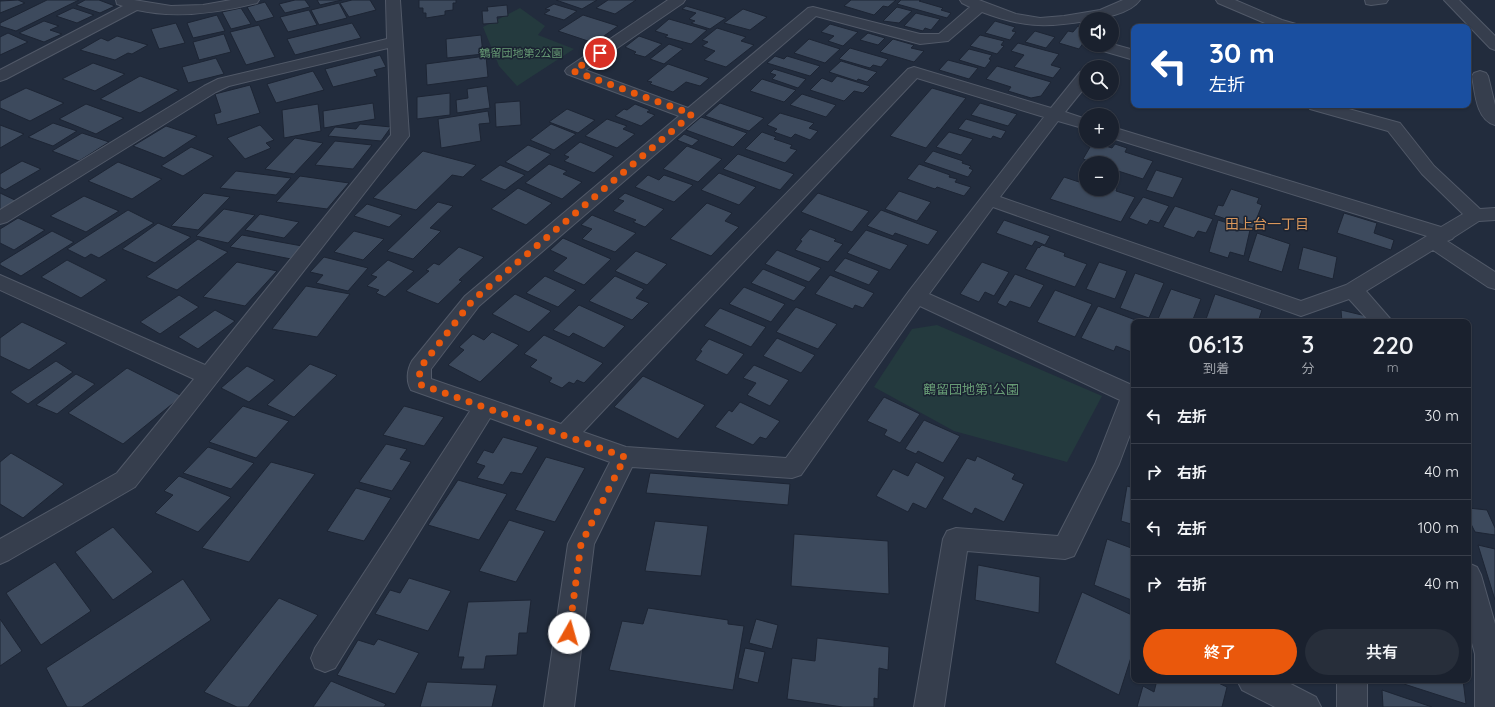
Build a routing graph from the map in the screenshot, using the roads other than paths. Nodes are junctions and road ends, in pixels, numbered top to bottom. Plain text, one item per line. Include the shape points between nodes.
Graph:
1 (119, 0) edge
2 (252, 0) edge
3 (393, 0) edge
4 (678, 0) edge
5 (1133, 0) edge
6 (1222, 0) edge
7 (1451, 0) edge
8 (973, 3) edge
9 (135, 5) junction
10 (1114, 12) edge
11 (1079, 19) edge
12 (1280, 24) edge
13 (395, 42) junction
14 (1495, 45) edge
15 (1131, 55) edge
16 (1098, 59) edge
17 (1481, 74) edge
18 (0, 76) edge
19 (1327, 108) edge
20 (692, 114) junction
21 (1054, 114) junction
22 (1495, 120) edge
23 (1079, 122) edge
24 (1119, 134) edge
25 (989, 199) junction
26 (1495, 214) edge
27 (1475, 215) junction
28 (0, 218) edge
29 (1439, 238) junction
30 (0, 282) edge
31 (1495, 282) edge
32 (1353, 290) junction
33 (916, 296) junction
34 (1300, 316) edge
35 (1379, 319) edge
36 (208, 376) junction
37 (1131, 395) edge
38 (1131, 404) edge
39 (485, 407) junction
40 (564, 435) junction
41 (625, 457) junction
42 (0, 552) edge
43 (1471, 586) edge
44 (325, 658) dead end
45 (1258, 683) edge
46 (1352, 683) edge
47 (559, 707) edge
48 (929, 707) edge
49 (1306, 707) edge
50 (1352, 707) edge
51 (1490, 707) edge

1 - 9 street
2 - 9 street via 205,10 183,11 150,9
3 - 13 street
4 - 20 street via 573,71
5 - 10 street
6 - 12 street
7 - 14 street
8 - 11 street via 1010,16 1039,22
8 - 20 street via 944,38 920,39 813,11
9 - 18 street
13 - 28 street via 217,85
13 - 36 street via 400,136
15 - 16 street
16 - 21 street
17 - 22 street via 1488,111
19 - 27 street via 1394,127 1428,170
20 - 39 street via 472,301 420,368 419,384
21 - 23 street
21 - 25 street
21 - 40 street via 914,72
24 - 29 street
25 - 33 street
25 - 34 street
26 - 27 street
27 - 29 street
29 - 31 street
29 - 32 street
30 - 36 street
32 - 34 street
32 - 35 street
33 - 37 street
33 - 41 street via 792,468
36 - 42 street via 126,480
38 - 48 street via 1107,464 1065,548 956,539
39 - 40 street
39 - 44 street
40 - 41 street
41 - 47 street via 581,544
43 - 51 street via 1489,654
45 - 49 street
46 - 50 street

